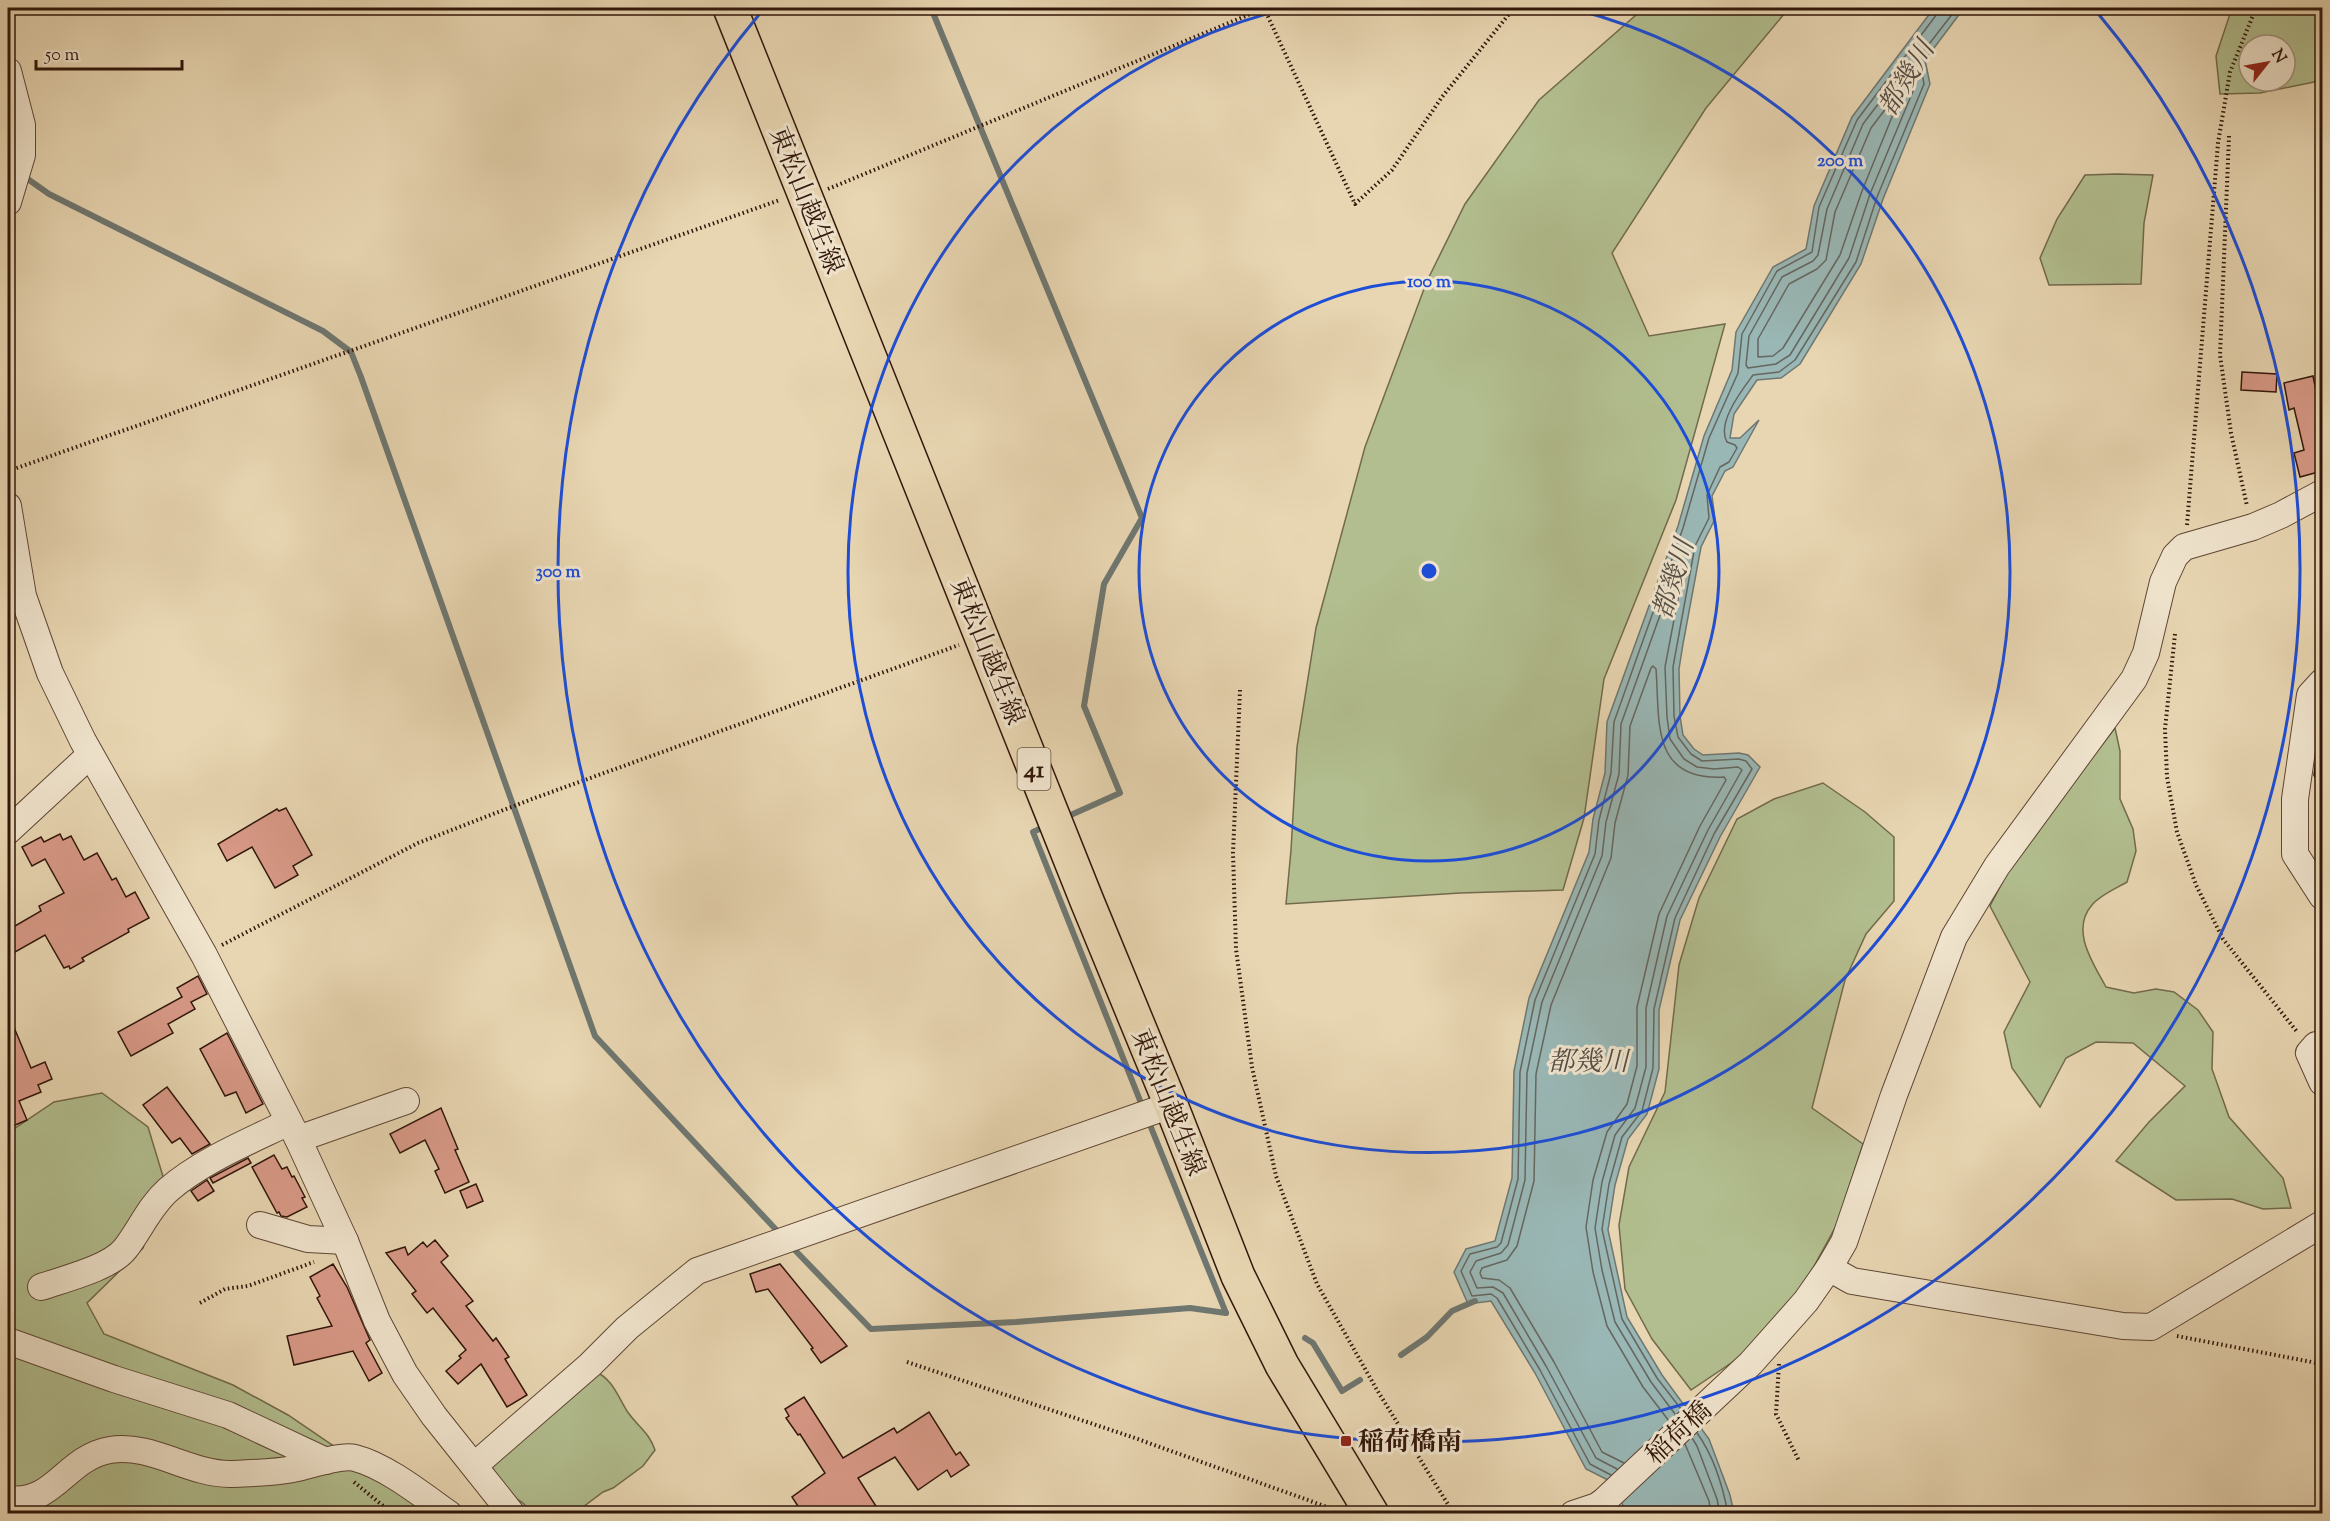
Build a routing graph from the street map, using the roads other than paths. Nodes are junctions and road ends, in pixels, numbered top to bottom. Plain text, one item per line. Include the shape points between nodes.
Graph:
1 (730, 8) edge
2 (8, 71) edge
3 (8, 202) edge
4 (2322, 493) edge
5 (8, 506) edge
6 (14, 590) edge
7 (2322, 682) edge
8 (90, 755) junction
9 (8, 831) edge
10 (2322, 896) edge
11 (2322, 1044) edge
12 (2322, 1082) edge
13 (406, 1101) dead end
14 (1171, 1105) junction
15 (293, 1130) junction
16 (2322, 1224) edge
17 (260, 1225) dead end
18 (346, 1245) junction
19 (1829, 1268) junction
20 (41, 1287) dead end
21 (8, 1341) edge
22 (326, 1461) junction
23 (475, 1465) junction
24 (8, 1499) edge
25 (1358, 1512) edge
26 (449, 1514) edge
27 (512, 1514) edge
28 (1573, 1514) edge

1 - 14 main road, 東松山越生線 / 41
2 - 3 street via 22,125 22,155
4 - 19 street, 稲荷橋 via 2253,527 2184,547 2175,556 2163,582 2146,653 2134,679 1997,866 1954,937 1844,1242
5 - 6 street
6 - 8 street
7 - 10 street via 2310,695 2295,799 2295,854
8 - 9 street
8 - 15 street via 204,955
11 - 12 street via 2309,1053
13 - 15 street
14 - 23 street via 697,1271 627,1328
14 - 25 main road, 東松山越生線 / 41 via 1238,1276
15 - 18 street
15 - 20 street via 180,1180 147,1213 124,1250 112,1261
16 - 19 street via 2151,1327 2123,1326 1894,1289 1852,1281
17 - 18 street
18 - 23 street via 377,1321 405,1374
19 - 28 street, 稲荷橋 via 1806,1301 1751,1363 1604,1501
21 - 22 street via 228,1415
22 - 24 street via 291,1470 227,1474 186,1466 135,1449 109,1450 79,1462 46,1492 23,1501
22 - 26 street via 352,1456 372,1463
23 - 27 street

